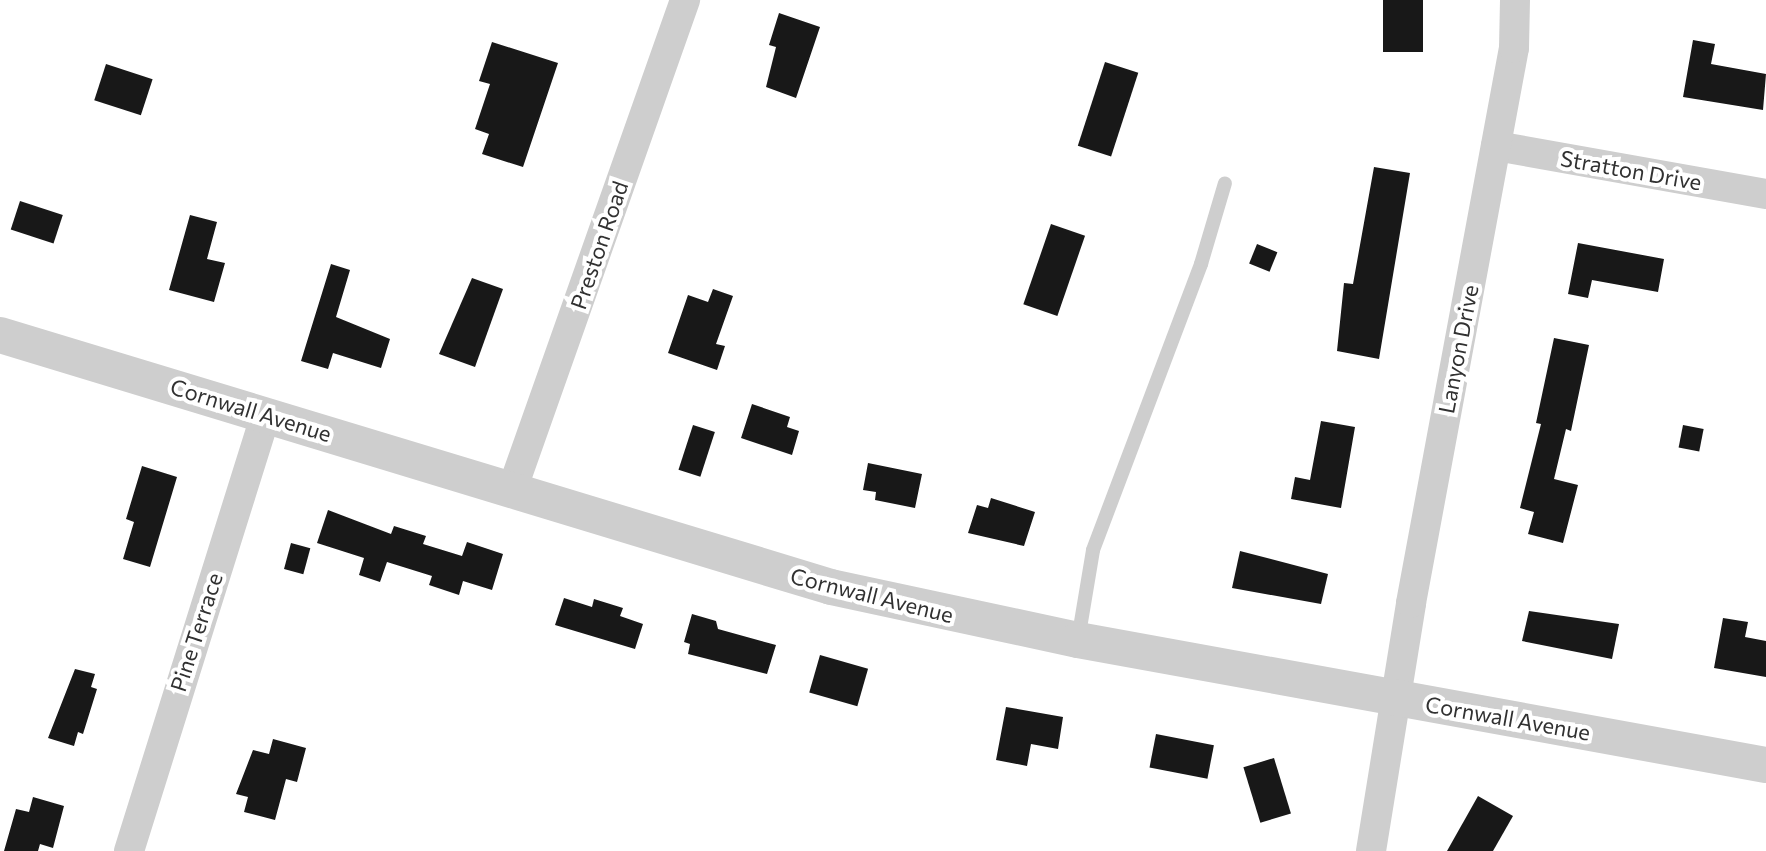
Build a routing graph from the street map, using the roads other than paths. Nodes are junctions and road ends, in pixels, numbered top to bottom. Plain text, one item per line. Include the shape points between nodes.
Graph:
1 (685, 0) edge
2 (1515, 0) edge
3 (1496, 146) junction
4 (1225, 183) dead end
5 (1766, 194) edge
6 (0, 335) edge
7 (266, 414) junction
8 (512, 490) junction
9 (1078, 640) junction
10 (1396, 698) junction
11 (1766, 765) edge
12 (129, 851) edge
13 (1371, 851) edge

1 - 8 street, Preston Road
2 - 3 street, Lanyon Drive via 1514,48
3 - 5 street, Stratton Drive
3 - 10 street, Lanyon Drive
4 - 9 lane via 1201,264 1093,550
6 - 7 street, Cornwall Avenue
7 - 8 street, Cornwall Avenue
7 - 12 street, Pine Terrace
8 - 9 street, Cornwall Avenue via 831,587
9 - 10 street, Cornwall Avenue
10 - 11 street, Cornwall Avenue
10 - 13 street, Lanyon Drive

